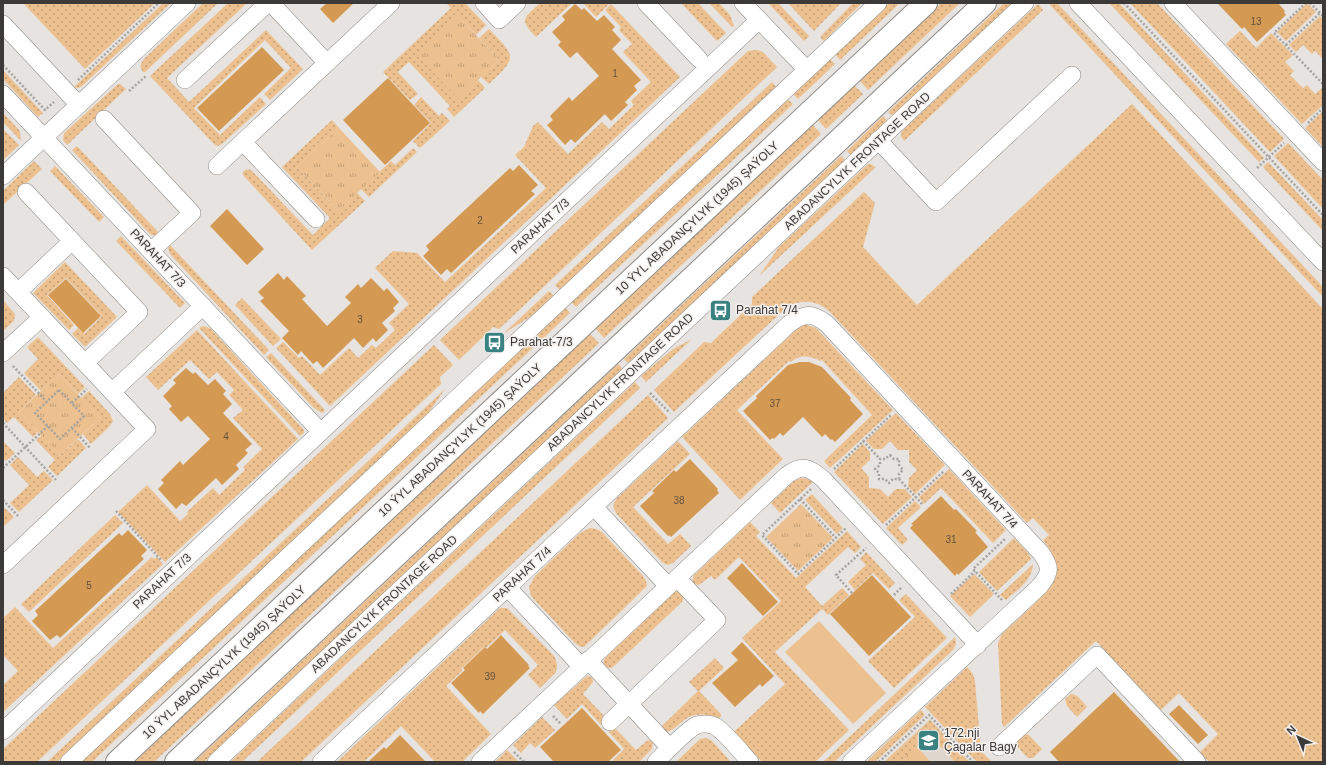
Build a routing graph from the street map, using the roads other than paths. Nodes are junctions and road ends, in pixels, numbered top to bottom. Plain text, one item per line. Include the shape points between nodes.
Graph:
1 (187, 3) edge
2 (269, 3) edge
3 (391, 3) edge
4 (484, 3) edge
5 (517, 3) edge
6 (646, 3) edge
7 (744, 3) edge
8 (878, 3) edge
9 (926, 3) edge
10 (985, 3) edge
11 (1025, 3) edge
12 (1078, 3) edge
13 (1173, 3) edge
14 (759, 20) junction
15 (3, 24) edge
16 (699, 59) dead end
17 (327, 63) junction
18 (807, 70) junction
19 (1072, 75) dead end
20 (185, 80) dead end
21 (3, 94) edge
22 (79, 105) junction
23 (104, 119) dead end
24 (44, 137) junction
25 (878, 140) junction
26 (243, 142) junction
27 (1323, 162) edge
28 (217, 166) dead end
29 (3, 176) edge
30 (26, 192) dead end
31 (316, 219) dead end
32 (72, 241) junction
33 (151, 251) junction
34 (1323, 262) edge
35 (3, 276) edge
36 (18, 292) junction
37 (203, 306) junction
38 (42, 317) junction
39 (3, 353) edge
40 (85, 363) junction
41 (112, 392) junction
42 (321, 432) junction
43 (594, 507) junction
44 (3, 565) edge
45 (672, 582) junction
46 (508, 588) junction
47 (978, 645) junction
48 (585, 664) junction
49 (629, 704) junction
50 (610, 722) dead end
51 (3, 731) edge
52 (999, 747) dead end
53 (670, 748) junction
54 (69, 762) edge
55 (117, 762) edge
56 (176, 762) edge
57 (216, 762) edge
58 (321, 762) edge
59 (480, 762) edge
60 (656, 762) edge
61 (750, 762) edge
62 (851, 762) edge
63 (1197, 762) edge

1 - 22 street
2 - 17 street
2 - 20 street
3 - 17 street
4 - 5 street via 499,20
6 - 16 street
7 - 14 street
8 - 18 street
9 - 55 main road, 10 ÝYL ABADANÇYLYK (1945) ŞAÝOLY
10 - 56 main road
11 - 25 street, ABADANCYLYK FRONTAGE ROAD
12 - 34 street
13 - 27 street
14 - 18 street
14 - 42 street, PARAHAT 7/3
15 - 22 street
17 - 26 street
18 - 54 street
19 - 25 street via 936,202
21 - 24 street, PARAHAT 7/3
22 - 24 street
23 - 33 street via 192,213
24 - 29 street
24 - 33 street, PARAHAT 7/3
25 - 57 street, ABADANCYLYK FRONTAGE ROAD
26 - 28 street
26 - 31 street
30 - 32 street
32 - 36 street
32 - 40 street via 139,312
33 - 37 street, PARAHAT 7/3
35 - 36 street
36 - 38 street
37 - 41 street
37 - 42 street, PARAHAT 7/3
38 - 39 street
38 - 40 street
40 - 41 street
41 - 44 street via 147,429
42 - 51 street, PARAHAT 7/3
43 - 45 street
43 - 46 street, PARAHAT 7/4
43 - 47 street, PARAHAT 7/4 via 789,324 809,314 826,324 1046,560 1049,569 1040,586
45 - 47 street via 787,475 795,469 806,468 823,479
45 - 48 street
45 - 49 street via 717,620
46 - 48 street
46 - 58 street, PARAHAT 7/4
47 - 62 street, PARAHAT 7/4
48 - 49 street
48 - 59 street
49 - 50 street
49 - 53 street
52 - 63 street via 1097,655
53 - 60 street
53 - 61 street via 689,730 697,725 707,724 715,726 723,733

